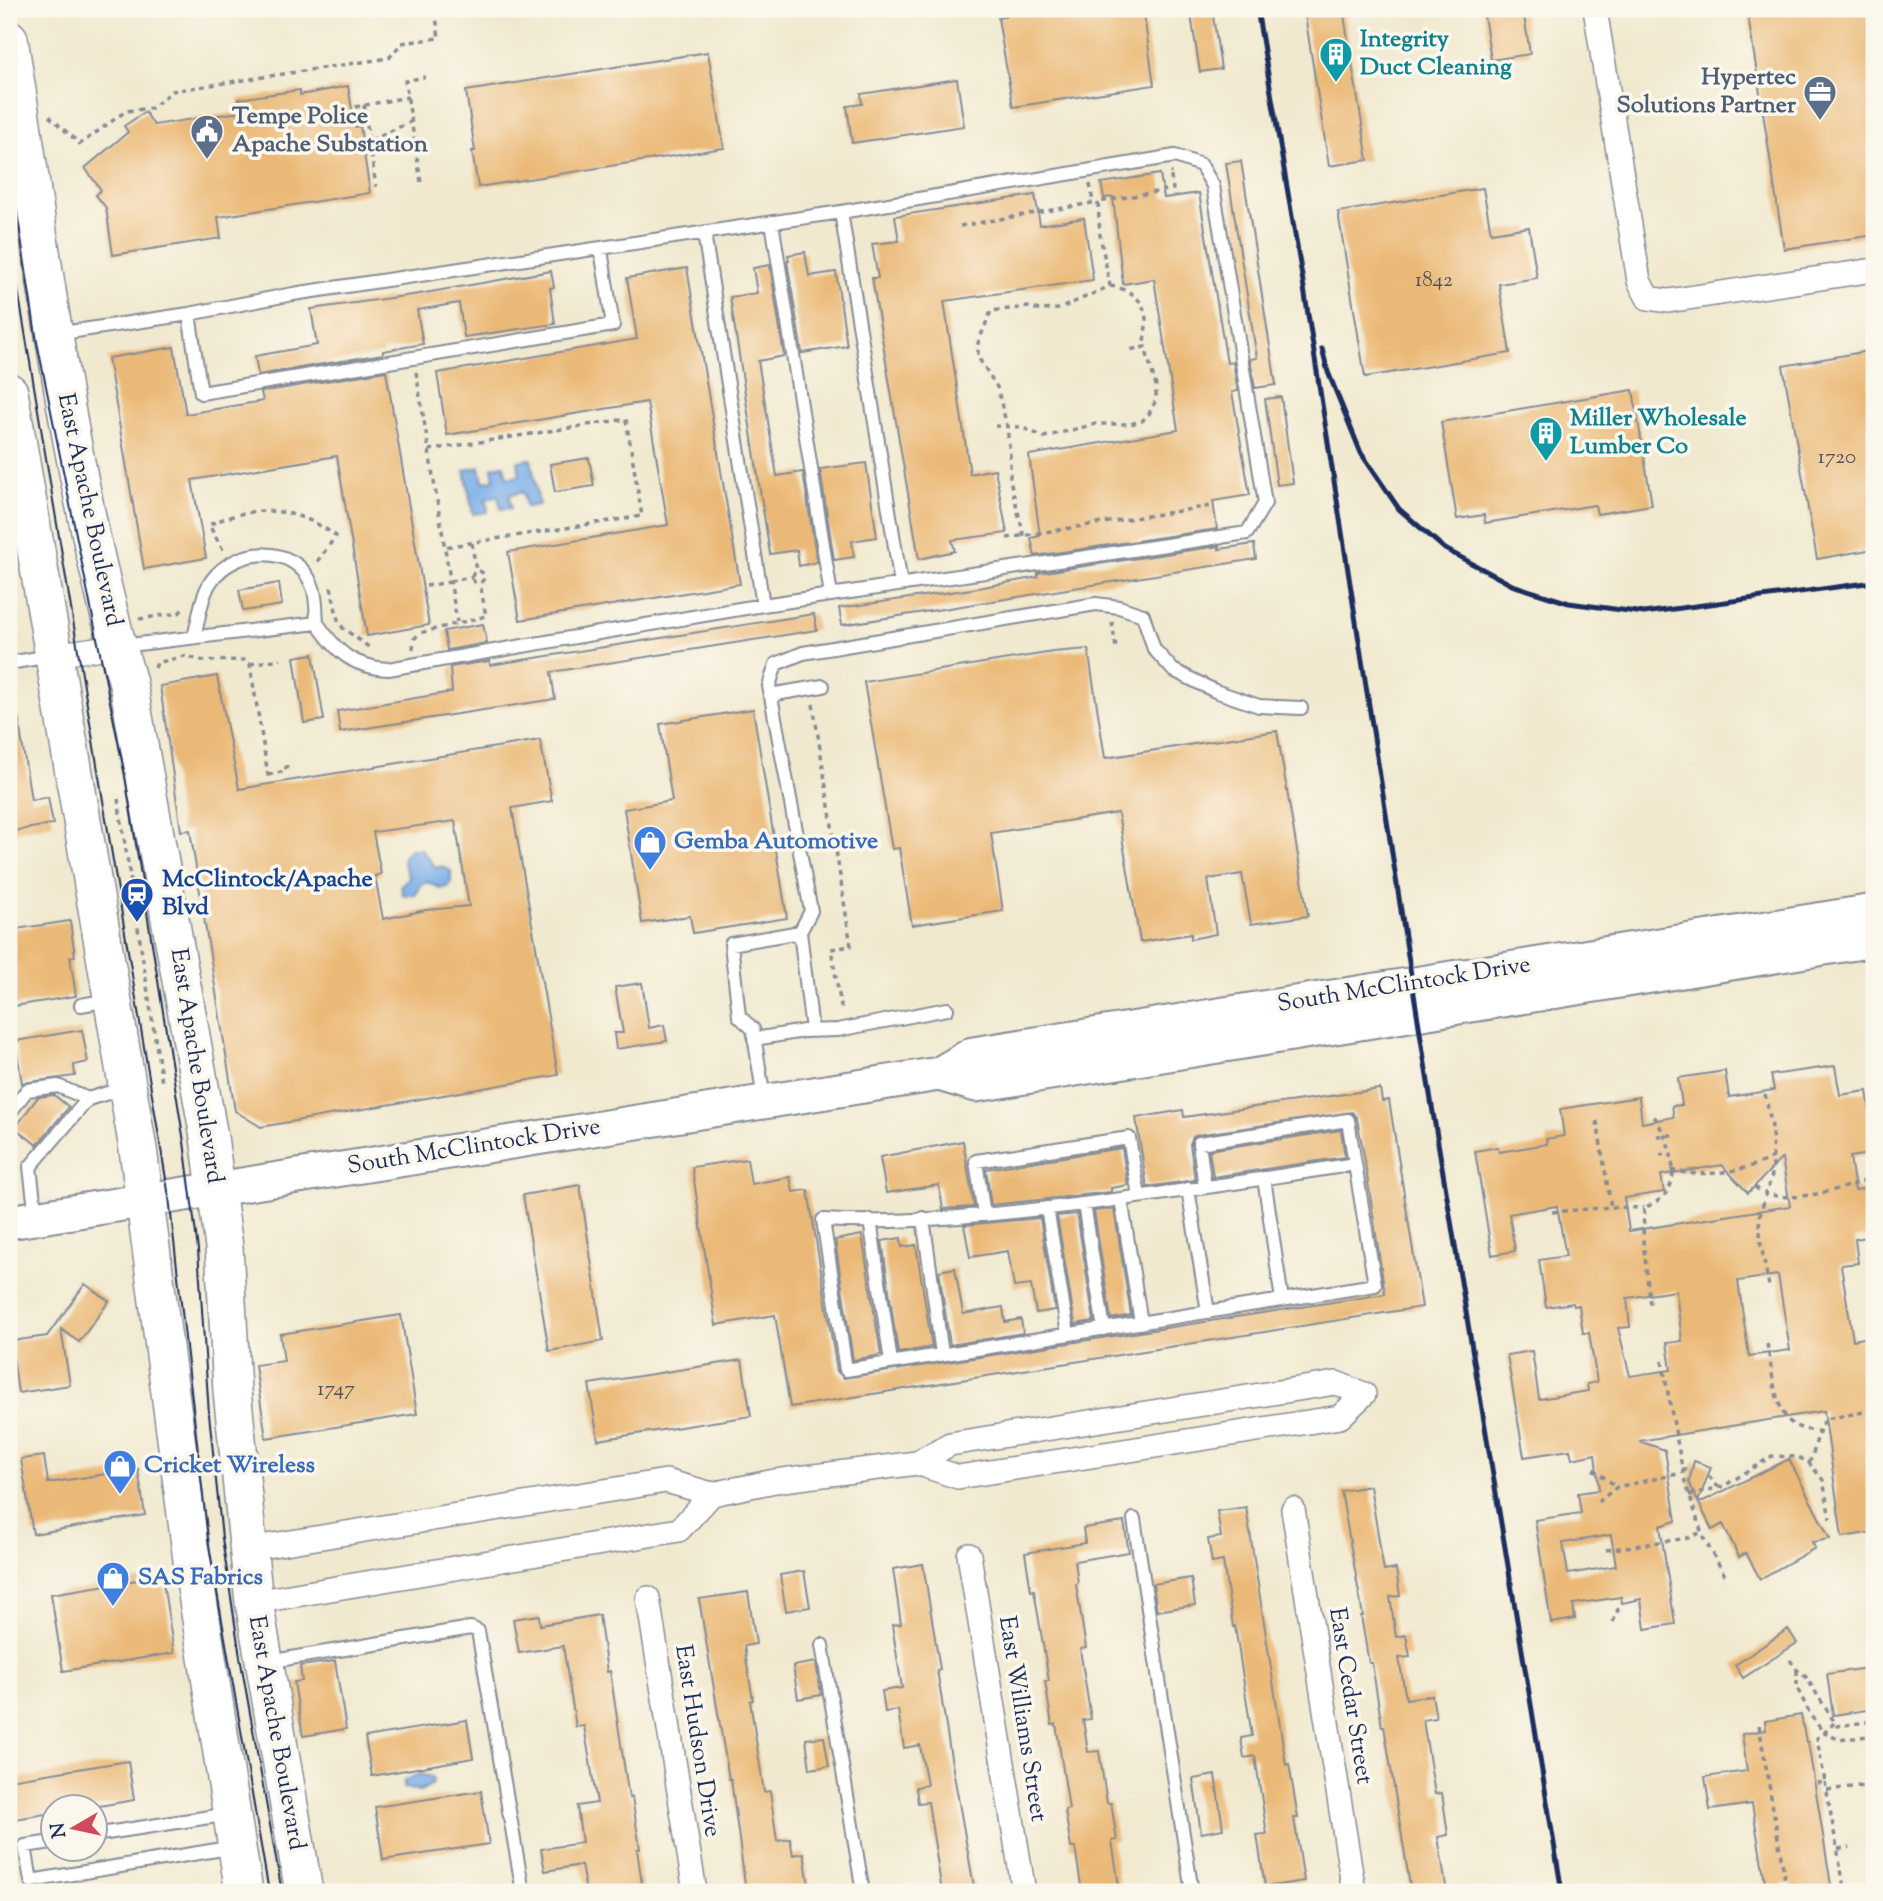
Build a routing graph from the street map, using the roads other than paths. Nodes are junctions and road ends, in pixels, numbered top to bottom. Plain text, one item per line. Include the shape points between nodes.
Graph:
1 (1595, 9) edge
2 (9, 39) edge
3 (841, 212) junction
4 (772, 222) junction
5 (704, 233) junction
6 (601, 250) junction
7 (1874, 270) edge
8 (189, 314) junction
9 (54, 334) junction
10 (11, 415) edge
11 (901, 584) junction
12 (831, 595) junction
13 (763, 605) junction
14 (317, 623) junction
15 (194, 637) junction
16 (117, 646) junction
17 (53, 655) junction
18 (9, 663) edge
19 (816, 687) road end
20 (770, 695) junction
21 (1301, 708) dead end
22 (1874, 911) edge
23 (800, 932) junction
24 (1874, 940) edge
25 (947, 1009) dead end
26 (812, 1030) junction
27 (754, 1039) junction
28 (939, 1074) junction
29 (145, 1085) junction
30 (88, 1099) junction
31 (764, 1101) junction
32 (9, 1114) edge
33 (1355, 1164) junction
34 (1264, 1178) junction
35 (1205, 1186) junction
36 (217, 1189) junction
37 (1188, 1189) junction
38 (1139, 1196) junction
39 (1121, 1199) junction
40 (146, 1200) junction
41 (1084, 1204) junction
42 (1047, 1208) junction
43 (984, 1215) junction
44 (923, 1218) junction
45 (22, 1220) edge
46 (870, 1220) junction
47 (1282, 1300) junction
48 (1208, 1312) junction
49 (1141, 1323) junction
50 (1104, 1329) junction
51 (1068, 1334) junction
52 (942, 1354) junction
53 (891, 1362) junction
54 (917, 1463) junction
55 (712, 1494) junction
56 (1293, 1508) dead end
57 (1133, 1519) dead end
58 (248, 1549) junction
59 (969, 1555) dead end
60 (648, 1598) dead end
61 (254, 1602) junction
62 (822, 1645) dead end
63 (264, 1662) junction
64 (235, 1830) junction
65 (108, 1835) edge
66 (38, 1844) edge
67 (107, 1862) edge
68 (108, 1862) edge
69 (244, 1892) edge
70 (304, 1892) edge
71 (523, 1892) edge
72 (695, 1892) edge
73 (863, 1892) edge
74 (1024, 1892) edge
75 (1192, 1892) edge
76 (1354, 1892) edge

1 - 7 street via 1639,281 1648,298 1668,301
2 - 9 main road, East Apache Boulevard
3 - 4 lane
3 - 11 lane
3 - 11 lane via 1175,156 1200,165 1213,186 1265,503 1247,533
4 - 5 lane
4 - 12 lane
5 - 6 lane
5 - 13 lane
6 - 8 lane via 293,294
6 - 8 lane via 612,325 201,393
8 - 9 lane
9 - 16 main road, East Apache Boulevard via 81,489
10 - 17 main road
11 - 12 lane
12 - 13 lane
13 - 14 lane via 388,669 369,668 347,658
14 - 15 lane
14 - 15 lane via 313,586 304,570 288,558 251,555 231,562 212,580
15 - 16 lane
16 - 17 street
16 - 36 main road, East Apache Boulevard via 149,793
17 - 18 lane
17 - 29 main road via 97,1002
19 - 20 lane
20 - 21 lane via 776,664 803,653 1096,604 1143,615 1154,649 1173,670 1259,706
20 - 23 lane via 811,911
22 - 28 main road, South McClintock Drive via 973,1054
23 - 26 lane
23 - 27 lane via 731,944 739,1016 752,1029
24 - 28 main road, South McClintock Drive via 975,1085
25 - 26 lane
26 - 27 lane
27 - 31 lane
28 - 31 main road, South McClintock Drive
29 - 30 lane
29 - 40 main road
30 - 32 lane via 58,1086 27,1090
30 - 45 lane via 30,1167
31 - 36 main road, South McClintock Drive
33 - 34 lane
33 - 35 lane via 1348,1120 1199,1143
33 - 47 lane via 1375,1285
34 - 35 lane
34 - 47 lane
35 - 37 lane
36 - 40 main road, South McClintock Drive
36 - 58 main road, East Apache Boulevard
37 - 38 lane
37 - 48 lane
38 - 39 lane
38 - 43 lane via 1129,1138 976,1161
39 - 41 lane
39 - 49 lane
40 - 45 main road, South McClintock Drive
40 - 64 main road via 194,1575
41 - 42 lane
41 - 50 lane
42 - 43 lane
42 - 51 lane
43 - 44 lane
44 - 46 lane
44 - 52 lane
46 - 53 lane
46 - 53 lane via 823,1220 846,1370
47 - 48 lane
48 - 49 lane
49 - 50 lane
50 - 51 lane
51 - 52 lane
52 - 53 lane
54 - 54 street via 958,1477 1340,1417 1364,1394 1336,1382 950,1444
54 - 55 street
55 - 58 street via 666,1481
55 - 61 street via 679,1530
56 - 76 street, East Cedar Street
57 - 75 lane
58 - 61 main road, East Apache Boulevard
59 - 74 street, East Williams Street
60 - 72 street, East Hudson Drive
61 - 63 main road, East Apache Boulevard
62 - 73 lane
63 - 70 main road, East Apache Boulevard
63 - 71 lane via 471,1628 478,1631
64 - 65 lane
64 - 68 lane
64 - 69 main road
66 - 67 lane via 25,1846 31,1881

